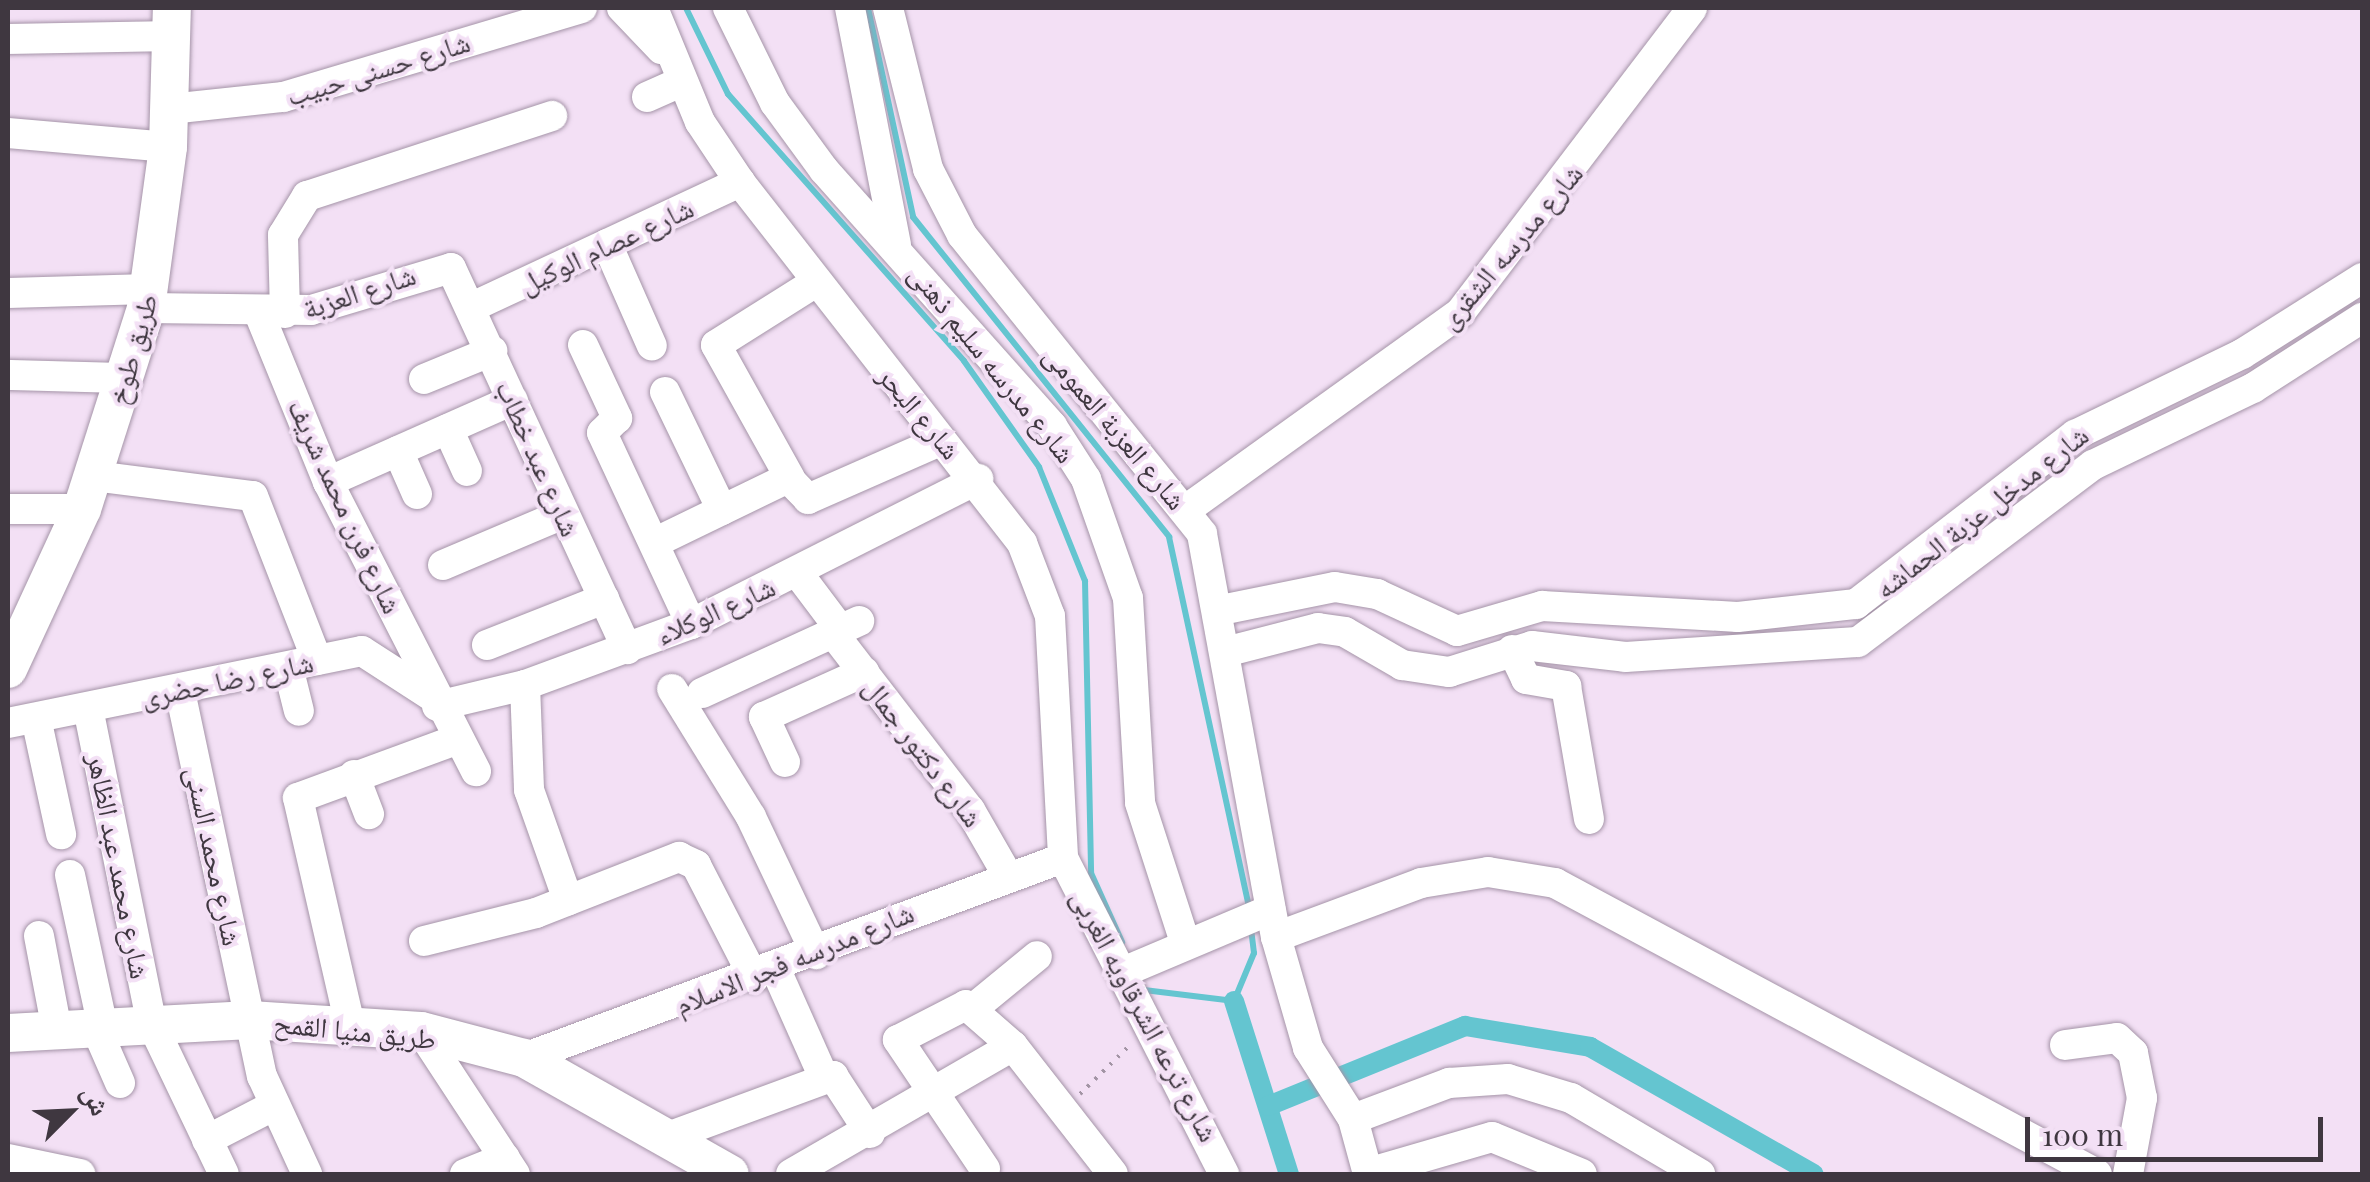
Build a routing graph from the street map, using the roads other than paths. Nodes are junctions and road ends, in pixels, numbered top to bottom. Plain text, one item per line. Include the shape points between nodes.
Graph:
1 (128, 8) edge
2 (582, 8) edge
3 (622, 8) edge
4 (653, 8) edge
5 (728, 8) edge
6 (850, 8) edge
7 (888, 8) edge
8 (1692, 8) edge
9 (177, 18) edge
10 (8, 39) edge
11 (675, 70) junction
12 (647, 96) dead end
13 (170, 108) junction
14 (552, 116) dead end
15 (8, 134) edge
16 (168, 147) junction
17 (740, 182) junction
18 (607, 244) junction
19 (896, 245) junction
20 (451, 268) joint
21 (2362, 278) edge
22 (816, 282) junction
23 (8, 293) edge
24 (148, 299) junction
25 (472, 307) junction
26 (272, 313) junction
27 (2362, 318) edge
28 (583, 345) dead end
29 (652, 346) dead end
30 (492, 352) junction
31 (8, 375) edge
32 (125, 378) junction
33 (424, 378) dead end
34 (665, 392) dead end
35 (513, 400) junction
36 (2176, 404) junction
37 (448, 429) junction
38 (940, 440) junction
39 (398, 451) junction
40 (467, 471) dead end
41 (790, 478) junction
42 (978, 480) junction
43 (328, 482) junction
44 (88, 493) junction
45 (416, 494) dead end
46 (2034, 494) junction
47 (8, 508) edge
48 (1187, 509) junction
49 (722, 510) junction
50 (562, 514) junction
51 (654, 543) junction
52 (443, 566) dead end
53 (797, 572) junction
54 (604, 599) junction
55 (1221, 610) junction
56 (691, 624) junction
57 (844, 628) junction
58 (487, 645) dead end
59 (627, 649) junction
60 (13, 650) edge
61 (1512, 650) junction
62 (1229, 652) junction
63 (302, 663) junction
64 (864, 672) junction
65 (525, 685) junction
66 (180, 692) junction
67 (436, 702) junction
68 (88, 708) junction
69 (299, 712) dead end
70 (22, 720) edge
71 (453, 741) junction
72 (785, 762) dead end
73 (476, 771) dead end
74 (354, 775) junction
75 (369, 814) dead end
76 (1590, 819) dead end
77 (61, 834) dead end
78 (1063, 858) junction
79 (1008, 876) junction
80 (124, 890) junction
81 (568, 900) junction
82 (1270, 920) junction
83 (39, 936) dead end
84 (1199, 937) junction
85 (424, 941) dead end
86 (816, 954) junction
87 (1038, 956) dead end
88 (1123, 972) junction
89 (765, 974) junction
90 (975, 1007) junction
91 (250, 1020) junction
92 (152, 1024) junction
93 (350, 1025) junction
94 (99, 1028) junction
95 (58, 1030) junction
96 (421, 1031) junction
97 (8, 1033) edge
98 (2065, 1045) dead end
99 (1014, 1046) junction
100 (524, 1058) junction
101 (824, 1078) junction
102 (120, 1083) dead end
103 (929, 1097) junction
104 (273, 1106) junction
105 (1353, 1119) junction
106 (870, 1132) junction
107 (673, 1135) junction
108 (207, 1140) junction
109 (8, 1159) edge
110 (510, 1166) edge
111 (984, 1170) dead end
112 (300, 1172) edge
113 (80, 1174) edge
114 (224, 1174) edge
115 (465, 1174) edge
116 (730, 1174) edge
117 (791, 1174) edge
118 (1113, 1174) edge
119 (1224, 1174) edge
120 (1368, 1174) edge
121 (1582, 1174) edge
122 (1700, 1174) edge
123 (2096, 1174) edge
124 (2128, 1174) edge

1 - 9 street via 139,23
2 - 13 street, شارع حسنى حبيب via 283,97
3 - 11 street
4 - 11 street, شارع البحر
5 - 19 street, شارع مدرسه سليم ذهنى via 774,103
6 - 19 street
7 - 48 street, شارع العزبة العمومى via 928,170 962,235
8 - 48 street, شارع مدرسه الشقرى via 1460,313
9 - 10 street
9 - 13 main road, طريق طوخ
11 - 12 street
11 - 17 street, شارع البحر
13 - 16 main road, طريق طوخ
14 - 26 street via 307,196 283,235
15 - 16 street
16 - 24 main road, طريق طوخ
17 - 18 street, شارع عصام الوكيل
17 - 22 street, شارع البحر
18 - 25 street, شارع عصام الوكيل
18 - 29 street
19 - 84 street, شارع مدرسه سليم ذهنى via 1052,426 1112,536 1128,598 1140,803
20 - 25 street, شارع عبد خطاب
20 - 26 street, شارع العزبة
21 - 36 street, شارع مدخل عزبة الحماشه
22 - 38 street, شارع البحر
22 - 41 street via 716,345
23 - 24 street, شارع العزبة
24 - 26 street, شارع العزبة
24 - 32 main road, طريق طوخ
25 - 30 street, شارع عبد خطاب
26 - 43 street, شارع فرن محمد شريف
27 - 36 street, شارع مدخل عزبة الحماشه
28 - 51 street via 617,418 602,433
30 - 33 street
30 - 35 street, شارع عبد خطاب
31 - 32 street
32 - 44 main road, طريق طوخ
34 - 49 street
35 - 37 street
35 - 50 street, شارع عبد خطاب
36 - 46 street, شارع مدخل عزبة الحماشه via 2093,465
37 - 39 street
37 - 40 street
38 - 41 street via 808,499
38 - 42 street, شارع البحر
39 - 43 street
39 - 45 street
41 - 49 street
42 - 53 street, شارع الوكلاء
42 - 78 street, شارع البحر via 1022,544 1050,616
43 - 67 street, شارع فرن محمد شريف
44 - 47 street
44 - 60 main road, طريق طوخ
44 - 63 street via 253,496
46 - 55 street, شارع مدخل عزبة الحماشه via 1856,604 1738,617 1542,606 1457,631 1377,594 1334,587
46 - 61 street, شارع مدخل عزبة الحماشه via 1858,642 1625,657
48 - 55 street, شارع العزبة العمومى via 1212,560
49 - 51 street
50 - 52 street
50 - 54 street, شارع عبد خطاب
51 - 56 street
53 - 56 street, شارع الوكلاء
53 - 57 street, شارع دكتور جمال
54 - 58 street
54 - 59 street, شارع عبد خطاب
55 - 62 street, شارع العزبة العمومى
56 - 59 street, شارع الوكلاء
57 - 64 street, شارع دكتور جمال
57 - 86 street via 687,690
59 - 65 street, شارع الوكلاء
61 - 62 street, شارع مدخل عزبة الحماشه via 1422,671 1318,628
61 - 76 street via 1526,680 1566,686
62 - 82 street, شارع العزبة العمومى
63 - 66 street, شارع رضا حضرى
63 - 67 street, شارع رضا حضرى via 371,653
63 - 69 street
64 - 72 street via 764,717
64 - 79 street, شارع دكتور جمال via 970,810
65 - 67 street, شارع الوكلاء
65 - 81 street via 530,790
66 - 68 street, شارع رضا حضرى
66 - 91 street, شارع محمد السنى
67 - 71 street, شارع فرن محمد شريف
68 - 70 street, شارع رضا حضرى
68 - 80 street, شارع محمد عبد الظاهر
70 - 77 street
71 - 73 street, شارع فرن محمد شريف
71 - 74 street
74 - 75 street
74 - 93 street via 297,802
78 - 79 street, شارع مدرسه فجر الاسلام
78 - 88 street, شارع ترعه الشرقاويه الغربى
79 - 86 street, شارع مدرسه فجر الاسلام
80 - 92 street, شارع محمد عبد الظاهر
80 - 94 street via 73,887
81 - 85 street
81 - 89 street via 688,859
82 - 84 street
82 - 105 street, شارع العزبة العمومى via 1308,1048
82 - 123 street via 1488,872 1555,882
83 - 95 street
84 - 88 street
86 - 89 street, شارع مدرسه فجر الاسلام
87 - 90 street
88 - 119 street, شارع ترعه الشرقاويه الغربى
89 - 100 street, شارع مدرسه فجر الاسلام
89 - 101 street
90 - 99 street
90 - 103 street via 899,1036
91 - 92 main road, طريق منيا القمح
91 - 93 main road, طريق منيا القمح
91 - 104 street, شارع محمد السنى
92 - 94 main road, طريق منيا القمح
92 - 108 street, شارع محمد عبد الظاهر
93 - 96 main road, طريق منيا القمح
94 - 95 main road, طريق منيا القمح
94 - 102 street
95 - 97 main road, طريق منيا القمح
96 - 100 main road, طريق منيا القمح
96 - 110 street
98 - 124 street via 2117,1038 2133,1053 2142,1098
99 - 103 street
99 - 118 street
100 - 107 main road, طريق منيا القمح
101 - 106 street via 842,1080
101 - 107 street
103 - 106 street
103 - 111 street
104 - 108 street
104 - 112 street, شارع محمد السنى
105 - 120 street, شارع العزبة العمومى
105 - 122 street via 1448,1083 1508,1079 1571,1098
106 - 117 street
107 - 116 main road, طريق منيا القمح
108 - 114 street, شارع محمد عبد الظاهر
109 - 113 street
110 - 115 street
120 - 121 street via 1492,1137

